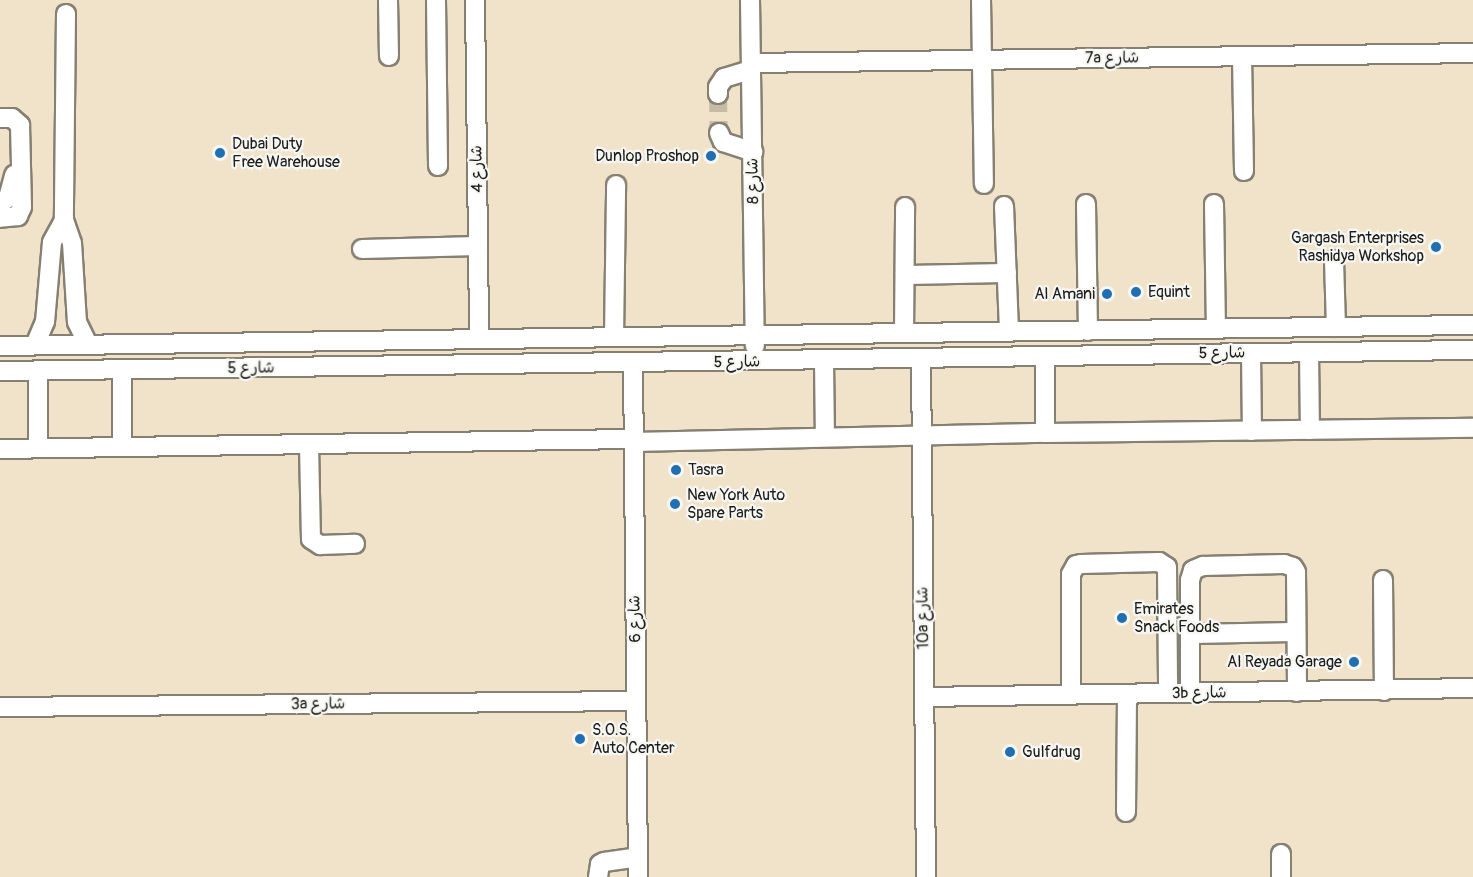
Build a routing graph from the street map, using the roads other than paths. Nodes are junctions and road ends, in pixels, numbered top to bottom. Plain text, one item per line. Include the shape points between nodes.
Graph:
1 (388, 0) edge
2 (436, 0) edge
3 (475, 0) edge
4 (750, 0) edge
5 (981, 0) edge
6 (66, 14) dead end
7 (1473, 53) edge
8 (389, 56) dead end
9 (1242, 56) junction
10 (982, 60) junction
11 (751, 67) junction
12 (718, 94) tunnel mouth
13 (0, 118) edge
14 (718, 133) dead end
15 (753, 152) junction
16 (438, 166) dead end
17 (21, 168) junction
18 (1244, 171) dead end
19 (984, 184) dead end
20 (616, 185) dead end
21 (0, 203) edge
22 (1086, 204) dead end
23 (1214, 204) dead end
24 (1004, 206) dead end
25 (905, 207) dead end
26 (0, 218) edge
27 (64, 220) junction
28 (478, 246) junction
29 (362, 249) dead end
30 (1334, 260) dead end
31 (1007, 273) junction
32 (905, 275) junction
33 (1473, 325) edge
34 (1336, 327) junction
35 (1216, 329) junction
36 (1088, 331) junction
37 (1009, 332) junction
38 (904, 333) junction
39 (756, 336) junction
40 (614, 337) junction
41 (478, 338) junction
42 (34, 345) junction
43 (88, 345) junction
44 (0, 346) edge
45 (1473, 350) edge
46 (1309, 352) junction
47 (1251, 353) junction
48 (1045, 357) junction
49 (921, 358) junction
50 (824, 360) junction
51 (633, 362) junction
52 (749, 362) junction
53 (122, 369) junction
54 (38, 370) junction
55 (0, 371) edge
56 (1473, 428) edge
57 (1310, 430) junction
58 (1252, 431) junction
59 (1045, 433) junction
60 (922, 435) junction
61 (825, 437) junction
62 (633, 441) junction
63 (309, 445) junction
64 (122, 447) junction
65 (38, 448) junction
66 (0, 449) edge
67 (355, 544) dead end
68 (1383, 580) dead end
69 (1296, 632) junction
70 (1190, 634) junction
71 (1473, 688) edge
72 (1384, 691) junction
73 (1297, 692) junction
74 (1168, 693) junction
75 (1190, 693) junction
76 (1127, 694) junction
77 (1071, 695) junction
78 (924, 697) junction
79 (636, 701) junction
80 (0, 707) edge
81 (1126, 812) dead end
82 (1281, 854) dead end
83 (638, 857) junction
84 (598, 877) edge
85 (638, 877) edge
86 (926, 877) edge
87 (1281, 877) edge

1 - 8 street
2 - 16 street
3 - 28 street, شارع 4
4 - 11 street, شارع 8
5 - 10 street
6 - 27 street
7 - 9 street, 7a شارع
9 - 10 street, 7a شارع
9 - 18 street
10 - 11 street, 7a شارع
10 - 19 street
11 - 12 street, 7a شارع via 724,78
11 - 15 street, شارع 8
13 - 17 street via 12,118 20,125
14 - 15 street via 723,142
15 - 39 street, شارع 8
17 - 21 street via 12,177 8,198
17 - 26 street via 21,212 13,218
20 - 40 street
22 - 36 street
23 - 35 street
24 - 31 street
25 - 32 street
27 - 42 street via 52,242 45,322
27 - 43 street via 72,243 77,321
28 - 29 street
28 - 41 street, شارع 4
30 - 34 street
31 - 32 street
31 - 37 street
32 - 38 street
33 - 34 street, شارع 5
34 - 35 street, شارع 5
35 - 36 street, شارع 5
36 - 37 street, شارع 5
37 - 38 street, شارع 5
38 - 39 street, شارع 5
39 - 40 street, شارع 5
39 - 52 street, شارع 8
40 - 41 street, شارع 5
41 - 43 street, شارع 5
42 - 43 street, شارع 5
42 - 44 street, شارع 5
45 - 46 street, شارع 5
46 - 47 street, شارع 5
46 - 57 street
47 - 48 street, شارع 5
47 - 58 street
48 - 49 street, شارع 5
48 - 59 street
49 - 50 street, شارع 5
49 - 60 street, 10a شارع
50 - 52 street, شارع 5
50 - 61 street
51 - 52 street, شارع 5
51 - 53 street, شارع 5
51 - 62 street, شارع 6
53 - 54 street, شارع 5
53 - 64 street
54 - 55 street, شارع 5
54 - 65 street
56 - 57 street
57 - 58 street
58 - 59 street
59 - 60 street
60 - 61 street
60 - 78 street, 10a شارع
61 - 62 street
62 - 63 street
62 - 79 street, شارع 6
63 - 64 street
63 - 67 street via 311,539 320,545
64 - 65 street
65 - 66 street
68 - 72 street
69 - 70 street
69 - 70 street via 1296,572 1284,564 1203,566 1193,570
69 - 73 street
70 - 75 street
71 - 72 street, 3b شارع
72 - 73 street, 3b شارع
73 - 75 street, 3b شارع
74 - 75 street, 3b شارع
74 - 76 street, 3b شارع
74 - 77 street via 1167,567 1159,562 1076,565 1071,574
76 - 77 street, 3b شارع
76 - 81 street
77 - 78 street, 3b شارع
78 - 86 street, 10a شارع
79 - 80 street, 3a شارع
79 - 83 street, شارع 6
82 - 87 street
83 - 84 street via 604,861
83 - 85 street, شارع 6

